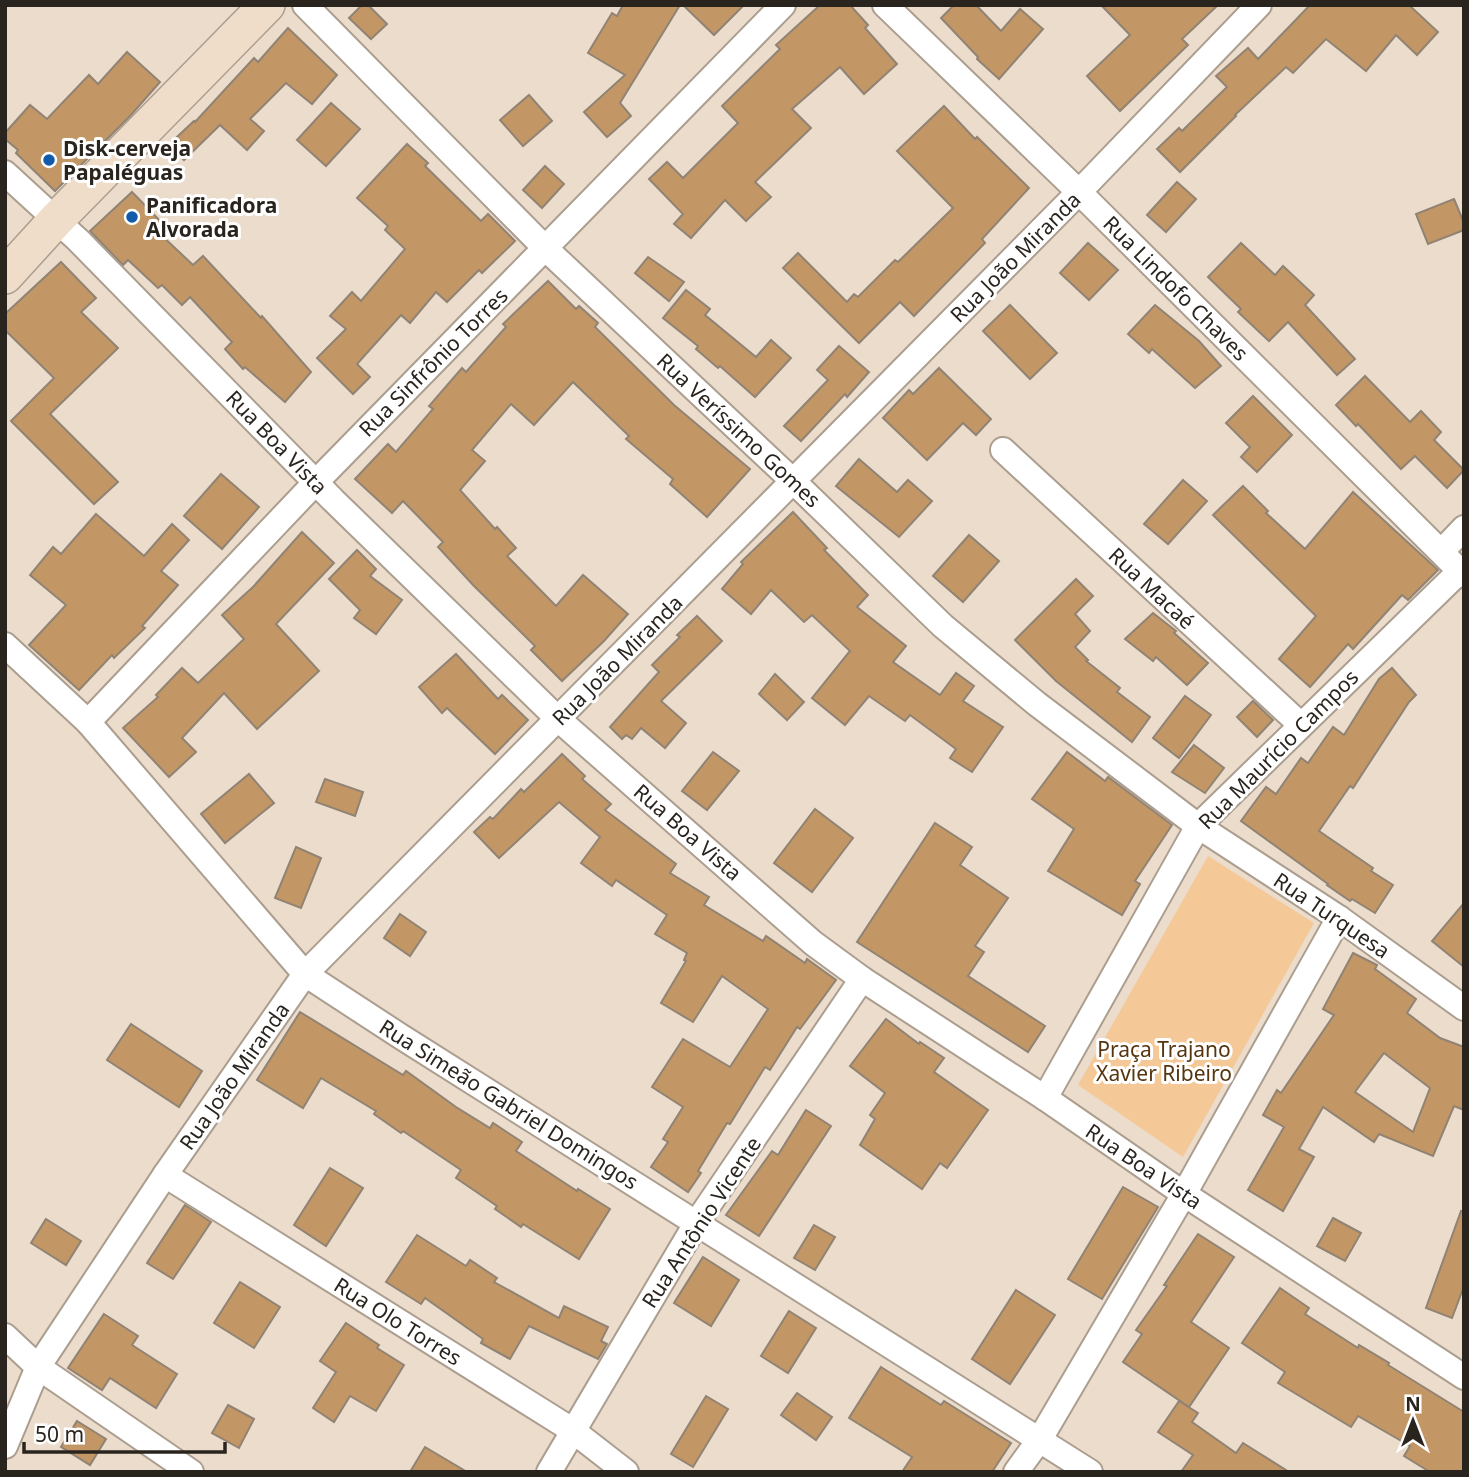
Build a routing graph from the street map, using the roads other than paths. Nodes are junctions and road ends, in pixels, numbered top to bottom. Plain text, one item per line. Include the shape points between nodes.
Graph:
1 (267, 5) edge
2 (305, 5) edge
3 (783, 5) edge
4 (885, 5) edge
5 (1259, 5) edge
6 (5, 173) edge
7 (1079, 192) junction
8 (55, 220) junction
9 (545, 248) junction
10 (5, 276) edge
11 (1003, 450) dead end
12 (793, 481) junction
13 (316, 482) junction
14 (1464, 528) edge
15 (1442, 551) junction
16 (1462, 573) edge
17 (5, 645) edge
18 (558, 719) junction
19 (88, 722) junction
20 (1301, 725) junction
21 (1198, 826) junction
22 (1339, 918) junction
23 (305, 974) junction
24 (862, 979) junction
25 (1464, 1008) edge
26 (1045, 1098) junction
27 (166, 1175) junction
28 (1184, 1194) junction
29 (698, 1223) junction
30 (5, 1336) edge
31 (38, 1367) junction
32 (1464, 1377) edge
33 (572, 1430) junction
34 (1040, 1438) junction
35 (5, 1446) edge
36 (191, 1472) edge
37 (549, 1472) edge
38 (626, 1472) edge
39 (1016, 1472) edge
40 (1090, 1472) edge

1 - 8 main road
2 - 9 street, Rua Veríssimo Gomes
3 - 9 street, Rua Sinfrônio Torres
4 - 7 street, Rua Lindofo Chaves
5 - 7 street, Rua João Miranda
6 - 8 street, Rua Boa Vista
7 - 12 street, Rua João Miranda
7 - 15 street, Rua Lindofo Chaves
8 - 10 main road
8 - 13 street, Rua Boa Vista
9 - 12 street, Rua Veríssimo Gomes
9 - 13 street, Rua Sinfrônio Torres
11 - 20 street, Rua Macaé
12 - 18 street, Rua João Miranda
12 - 21 street, Rua Veríssimo Gomes via 943,626
13 - 18 street, Rua Boa Vista
13 - 19 street, Rua Sinfrônio Torres
14 - 15 street
15 - 16 street, Rua Lindofo Chaves
16 - 20 street, Rua Maurício Campos
17 - 19 street, Rua Simeão Gabriel Domingos
18 - 23 street, Rua João Miranda
18 - 24 street, Rua Boa Vista via 813,943
19 - 23 street, Rua Simeão Gabriel Domingos
20 - 21 street, Rua Maurício Campos
21 - 22 street, Rua Turquesa
21 - 26 street, Rua Maurício Campos
22 - 25 street, Rua Turquesa
22 - 28 street
23 - 27 street, Rua João Miranda
23 - 29 street, Rua Simeão Gabriel Domingos
24 - 26 street, Rua Boa Vista
24 - 29 street, Rua Antônio Vicente
26 - 28 street, Rua Boa Vista
27 - 31 street, Rua João Miranda
27 - 33 street, Rua Olo Torres
28 - 32 street, Rua Boa Vista
28 - 34 street
29 - 33 street, Rua Antônio Vicente
29 - 34 street, Rua Simeão Gabriel Domingos
30 - 31 street
31 - 35 street, Rua João Miranda
31 - 36 street
33 - 37 street, Rua Antônio Vicente
33 - 38 street, Rua Olo Torres
34 - 39 street
34 - 40 street, Rua Simeão Gabriel Domingos

